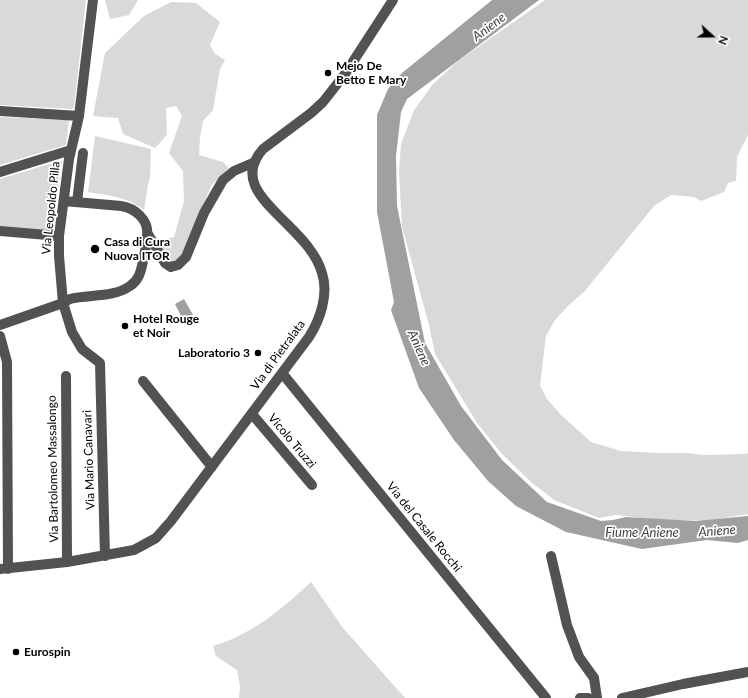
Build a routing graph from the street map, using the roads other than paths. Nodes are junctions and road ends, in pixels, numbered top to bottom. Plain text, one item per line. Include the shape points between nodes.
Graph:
1 (93, 0) edge
2 (393, 0) edge
3 (0, 111) edge
4 (79, 116) junction
5 (70, 150) junction
6 (83, 153) dead end
7 (255, 162) junction
8 (0, 172) edge
9 (64, 201) junction
10 (77, 202) junction
11 (0, 231) edge
12 (148, 234) junction
13 (59, 236) junction
14 (63, 303) junction
15 (0, 325) edge
16 (0, 336) edge
17 (100, 363) joint
18 (282, 373) junction
19 (66, 376) dead end
20 (143, 381) dead end
21 (252, 414) junction
22 (212, 467) junction
23 (312, 485) dead end
24 (105, 556) junction
25 (551, 556) dead end
26 (67, 562) junction
27 (4, 569) edge
28 (748, 672) edge
29 (652, 695) edge
30 (546, 698) edge
31 (580, 698) edge
32 (588, 698) edge
33 (597, 698) edge
34 (622, 698) edge

1 - 4 street, Via Leopoldo Pilla
2 - 7 street via 328,97 263,149
3 - 4 street
4 - 5 street, Via Leopoldo Pilla
5 - 8 street
5 - 9 street, Via Leopoldo Pilla
6 - 10 street
7 - 12 street via 234,171 223,180 204,213 186,257 178,265 165,263
7 - 18 street, Via di Pietralata via 252,179 257,190 266,204 310,250 323,278 324,291 316,325
9 - 10 street
9 - 13 street, Via Leopoldo Pilla
10 - 12 street via 128,208 142,218
11 - 13 street
12 - 14 street via 140,275 132,285 122,291 73,298
13 - 14 street, Via Leopoldo Pilla
14 - 15 street
14 - 17 street, Via Leopoldo Pilla via 77,341 84,351
16 - 27 street via 7,362
17 - 24 street, Via Mario Canavari
18 - 21 street, Via di Pietralata
18 - 30 street, Via del Casale Rocchi
19 - 26 street, Via Bartolomeo Massalongo
20 - 22 street
21 - 22 street, Via di Pietralata
21 - 23 street, Vicolo Truzzi
22 - 24 street, Via di Pietralata via 156,538 134,550
24 - 26 street, Via di Pietralata
25 - 33 street via 567,625 579,656 594,678
26 - 27 street, Via di Pietralata
28 - 29 street via 683,684
29 - 34 street
31 - 32 street

